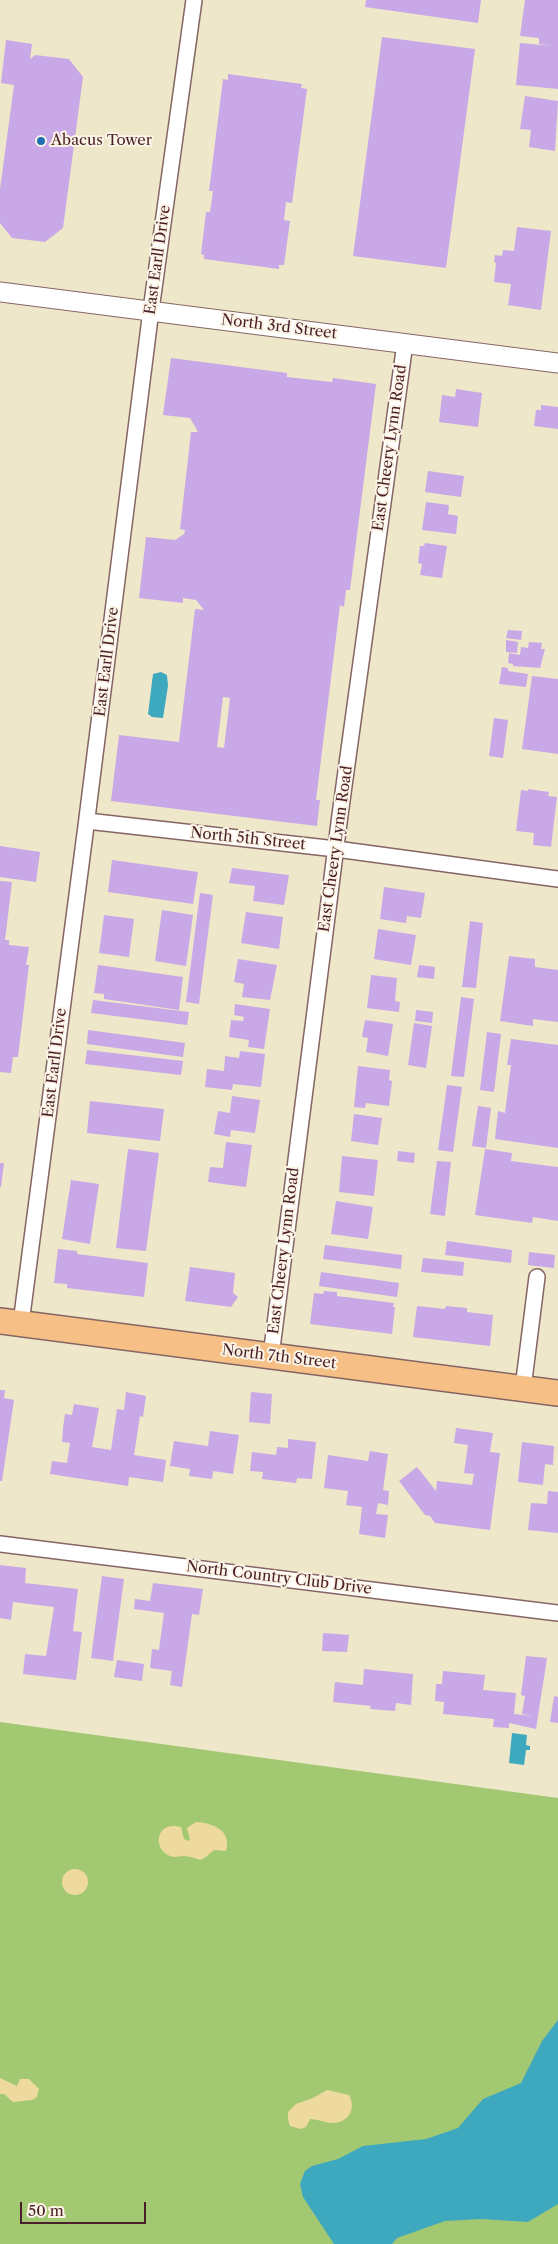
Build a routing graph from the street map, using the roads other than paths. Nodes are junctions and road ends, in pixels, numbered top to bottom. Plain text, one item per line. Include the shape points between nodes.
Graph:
1 (194, 0) edge
2 (0, 292) edge
3 (151, 310) junction
4 (405, 343) junction
5 (558, 363) edge
6 (87, 821) junction
7 (336, 849) junction
8 (558, 879) edge
9 (537, 1277) dead end
10 (11, 1322) edge
11 (271, 1356) junction
12 (523, 1388) junction
13 (558, 1393) edge
14 (0, 1544) edge
15 (558, 1613) edge

1 - 3 street, East Earll Drive
2 - 3 street, North 3rd Street
3 - 4 street, North 3rd Street
3 - 6 street, East Earll Drive
4 - 5 street, North 3rd Street
4 - 7 street, East Cheery Lynn Road
6 - 7 street, North 5th Street
6 - 10 street, East Earll Drive
7 - 8 street, North 5th Street
7 - 11 street, East Cheery Lynn Road
9 - 12 street
10 - 11 main road, North 7th Street
11 - 12 main road, North 7th Street
12 - 13 main road, North 7th Street
14 - 15 street, North Country Club Drive

